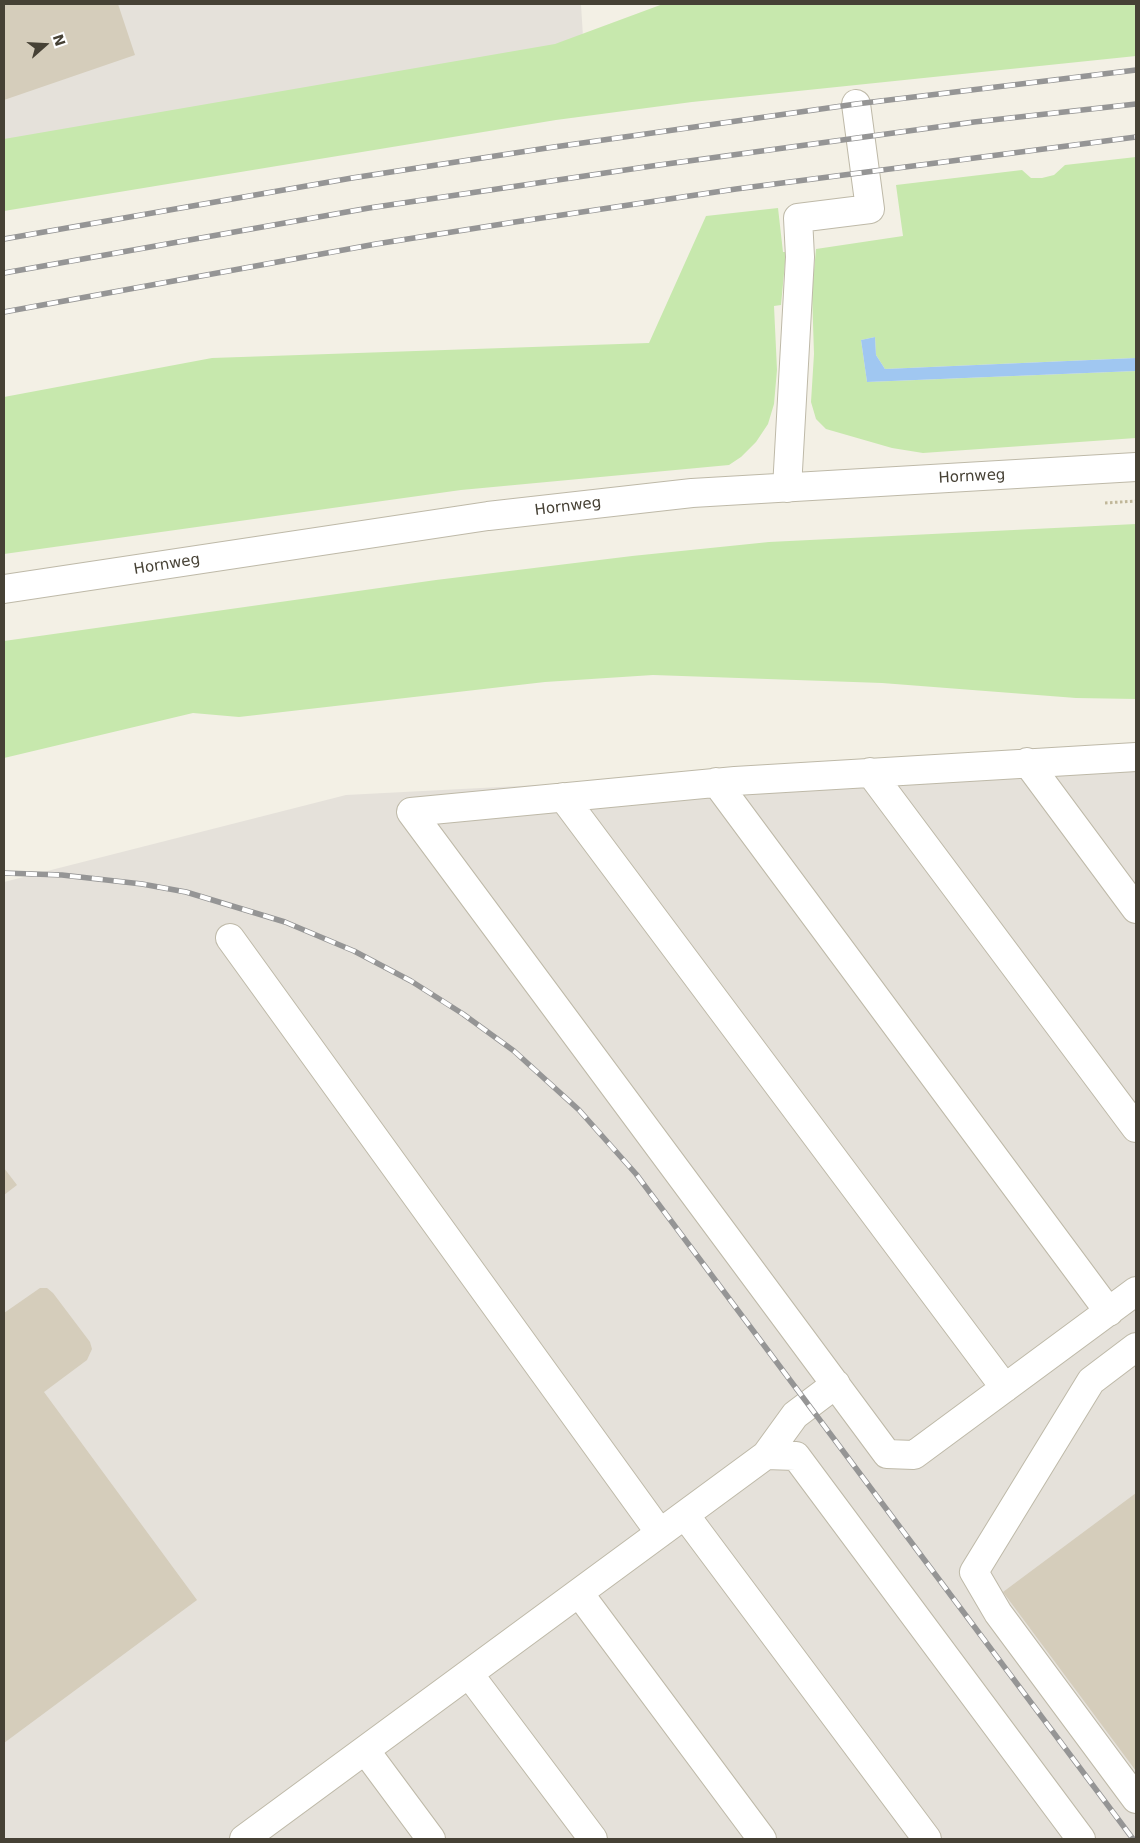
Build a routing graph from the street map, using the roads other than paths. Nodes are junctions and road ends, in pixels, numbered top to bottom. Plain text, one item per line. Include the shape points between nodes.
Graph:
1 (856, 104) dead end
2 (1136, 467) edge
3 (787, 488) junction
4 (4, 589) edge
5 (1136, 757) edge
6 (1027, 762) junction
7 (870, 772) junction
8 (716, 782) junction
9 (563, 797) junction
10 (1136, 909) edge
11 (230, 938) dead end
12 (1136, 1128) edge
13 (1136, 1291) edge
14 (1109, 1312) junction
15 (1136, 1347) edge
16 (836, 1384) junction
17 (1005, 1388) junction
18 (766, 1455) junction
19 (685, 1515) junction
20 (660, 1533) junction
21 (579, 1593) junction
22 (469, 1674) junction
23 (365, 1750) junction
24 (1136, 1799) edge
25 (260, 1835) edge
26 (431, 1839) edge
27 (593, 1839) edge
28 (762, 1839) edge
29 (927, 1839) edge
30 (1082, 1839) edge

1 - 3 street via 870,209 798,218 800,257
2 - 3 street, Hornweg
3 - 4 street, Hornweg via 692,493 488,516
5 - 6 street
6 - 7 street
6 - 10 street
7 - 8 street
7 - 12 street
8 - 9 street
8 - 14 street
9 - 16 street via 411,812
9 - 17 street
11 - 20 street
13 - 14 street
14 - 17 street
15 - 24 street via 1091,1381 974,1572 998,1613
16 - 17 street via 887,1454 914,1455
16 - 18 street via 795,1415
18 - 19 street
18 - 30 street via 796,1456
19 - 20 street
19 - 29 street
20 - 21 street
21 - 22 street
21 - 28 street
22 - 23 street
22 - 27 street
23 - 25 street
23 - 26 street

